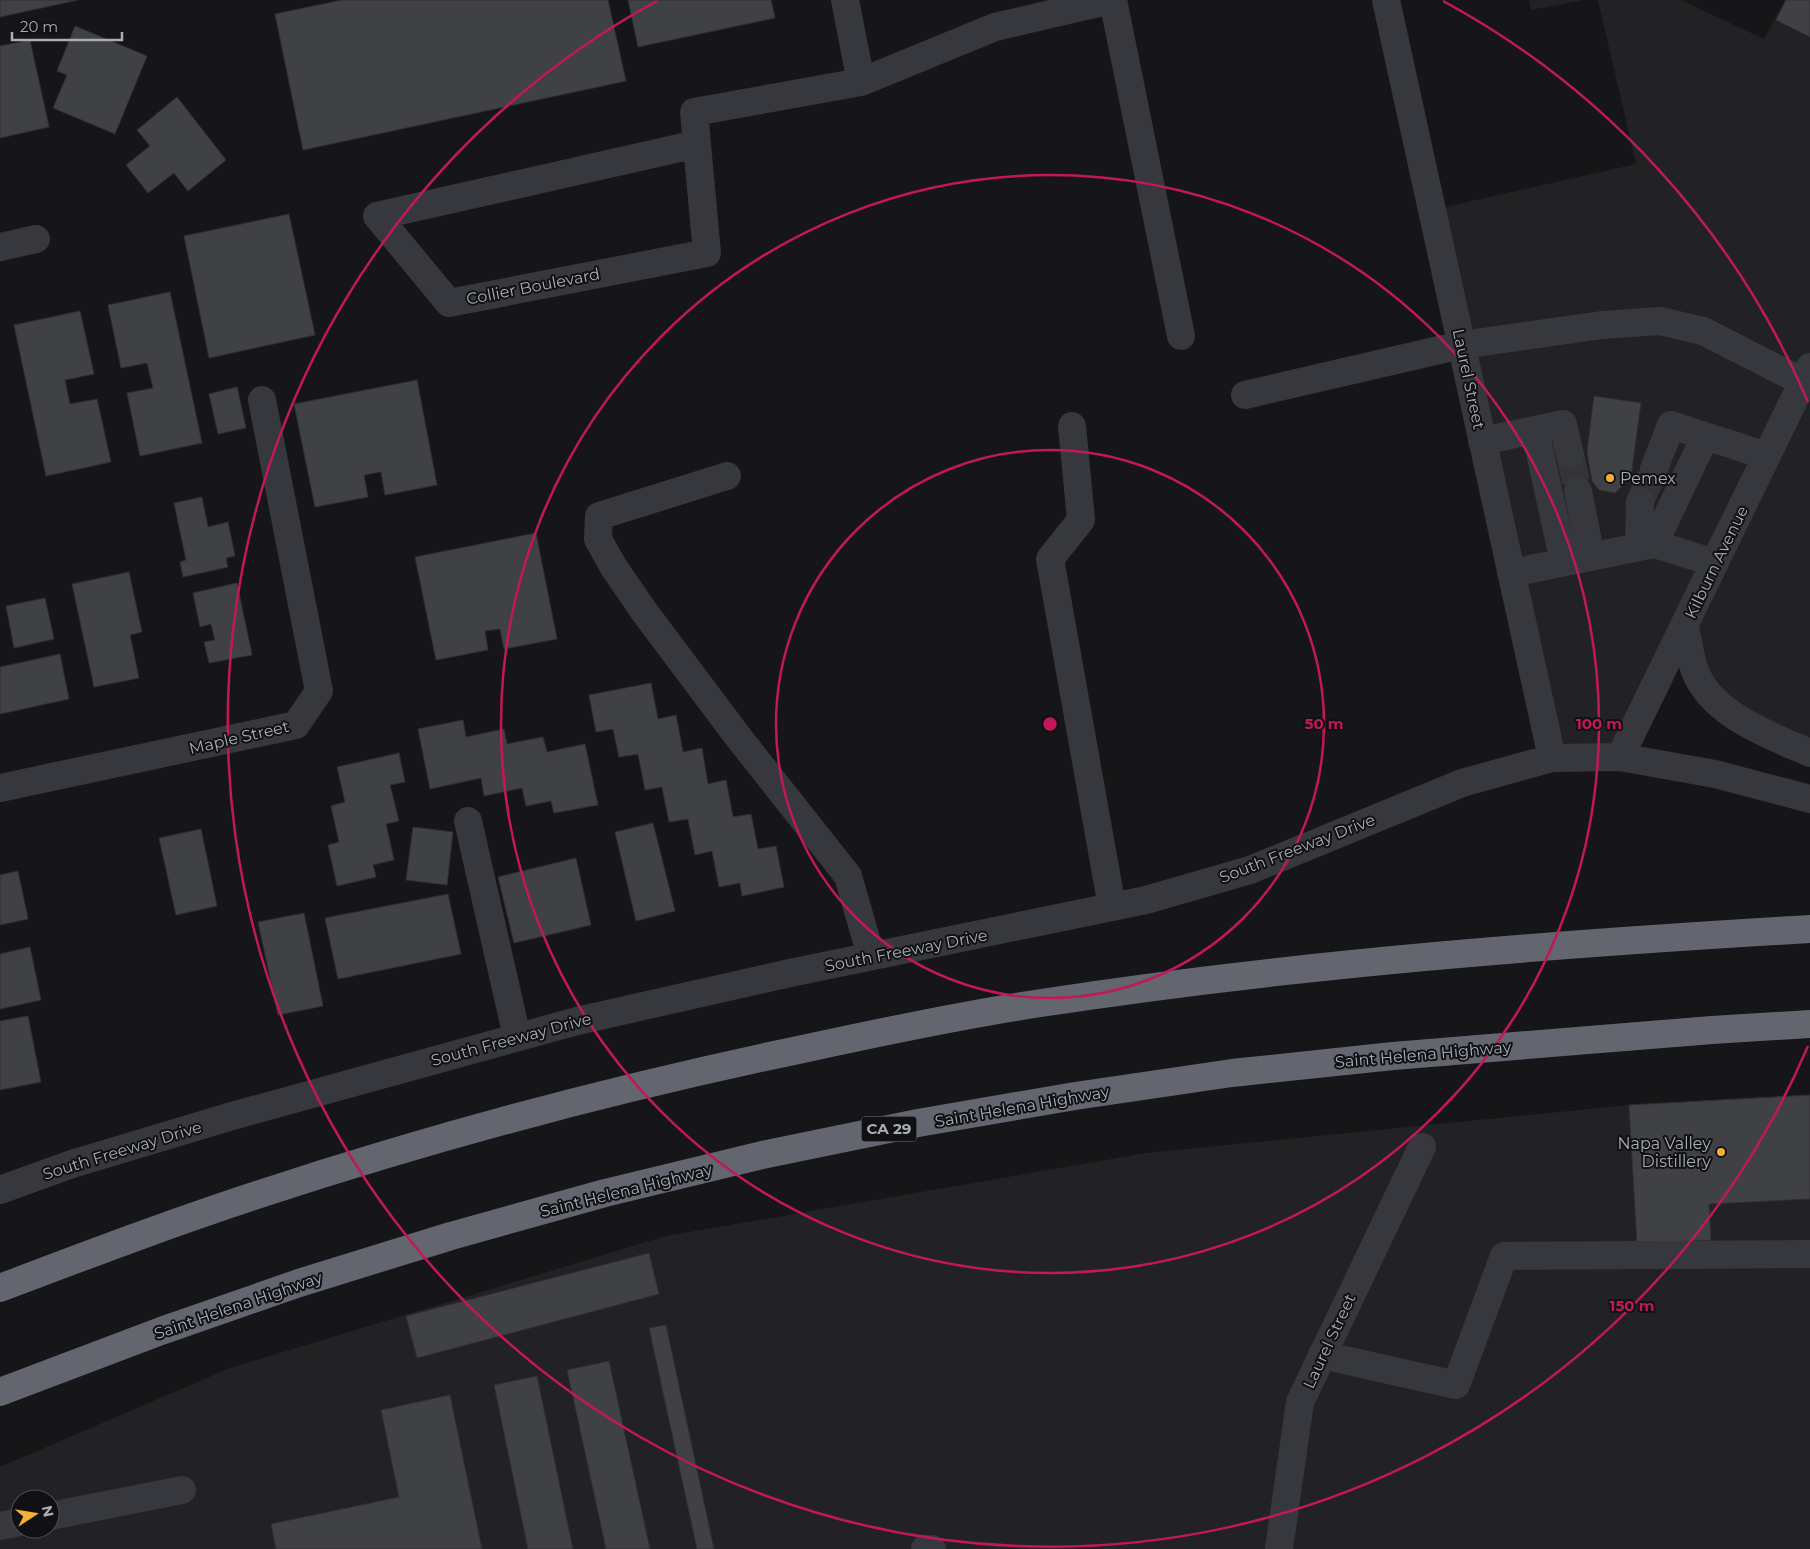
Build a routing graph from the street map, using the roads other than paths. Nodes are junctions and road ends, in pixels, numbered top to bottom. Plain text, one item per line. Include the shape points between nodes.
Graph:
1 (845, 0) edge
2 (1112, 0) edge
3 (1386, 0) edge
4 (861, 82) junction
5 (698, 144) junction
6 (36, 239) dead end
7 (0, 247) edge
8 (1181, 336) dead end
9 (1461, 345) junction
10 (1806, 374) edge
11 (1245, 395) dead end
12 (262, 400) dead end
13 (1072, 426) dead end
14 (1535, 430) junction
15 (1705, 437) junction
16 (1482, 441) junction
17 (1570, 455) tunnel mouth
18 (1767, 456) junction
19 (1654, 468) tunnel mouth
20 (728, 476) dead end
21 (1578, 491) tunnel mouth
22 (1640, 502) tunnel mouth
23 (1646, 545) junction
24 (1591, 557) junction
25 (1564, 562) junction
26 (1716, 562) junction
27 (1511, 573) junction
28 (1685, 626) junction
29 (1810, 753) edge
30 (1620, 757) junction
31 (1552, 758) junction
32 (0, 788) edge
33 (1810, 798) edge
34 (468, 821) dead end
35 (1112, 907) junction
36 (1810, 929) edge
37 (871, 956) junction
38 (1810, 1024) edge
39 (517, 1037) junction
40 (1422, 1147) dead end
41 (0, 1190) edge
42 (1810, 1254) edge
43 (0, 1288) edge
44 (1322, 1355) junction
45 (0, 1392) edge
46 (182, 1490) dead end
47 (60, 1514) edge
48 (925, 1549) edge
49 (932, 1549) edge
50 (1279, 1549) edge

1 - 4 street
2 - 4 street via 995,27
2 - 8 street
3 - 9 street, Laurel Street
4 - 5 street, Collier Boulevard via 694,112
5 - 5 street, Collier Boulevard via 708,253 449,303 377,216
6 - 7 street
9 - 10 street via 1602,325 1660,322 1703,331
9 - 11 street
9 - 16 street, Laurel Street
10 - 18 street, Kilburn Avenue
12 - 32 street, Maple Street via 319,691 296,725
13 - 35 street via 1081,520 1050,559
14 - 16 street
14 - 17 street via 1563,424
14 - 25 street
15 - 18 street
15 - 19 street via 1671,425
15 - 23 street
16 - 27 street, Laurel Street
18 - 26 street, Kilburn Avenue
20 - 37 street via 599,516 598,540 643,610 848,876
21 - 24 street
22 - 23 street
23 - 24 street
23 - 26 street
24 - 25 street
25 - 27 street
26 - 28 street, Kilburn Avenue
27 - 31 street, Laurel Street
28 - 29 street via 1695,670 1709,696 1731,715
28 - 30 street, Kilburn Avenue
30 - 31 street, South Freeway Drive
30 - 33 street, South Freeway Drive via 1715,774
31 - 35 street, South Freeway Drive via 1462,783 1250,870
34 - 39 street
35 - 37 street, South Freeway Drive
36 - 43 highway via 1344,964 1046,1002 879,1032 723,1066 414,1146 262,1193
37 - 39 street, South Freeway Drive
38 - 45 highway, Saint Helena Highway / CA 29 via 1392,1056 1232,1072 918,1123 762,1155 451,1236 299,1283
39 - 41 street, South Freeway Drive via 72,1164
40 - 44 street, Laurel Street
42 - 44 street via 1504,1256 1456,1385
44 - 50 street, Laurel Street via 1300,1402
46 - 47 street
48 - 49 street

